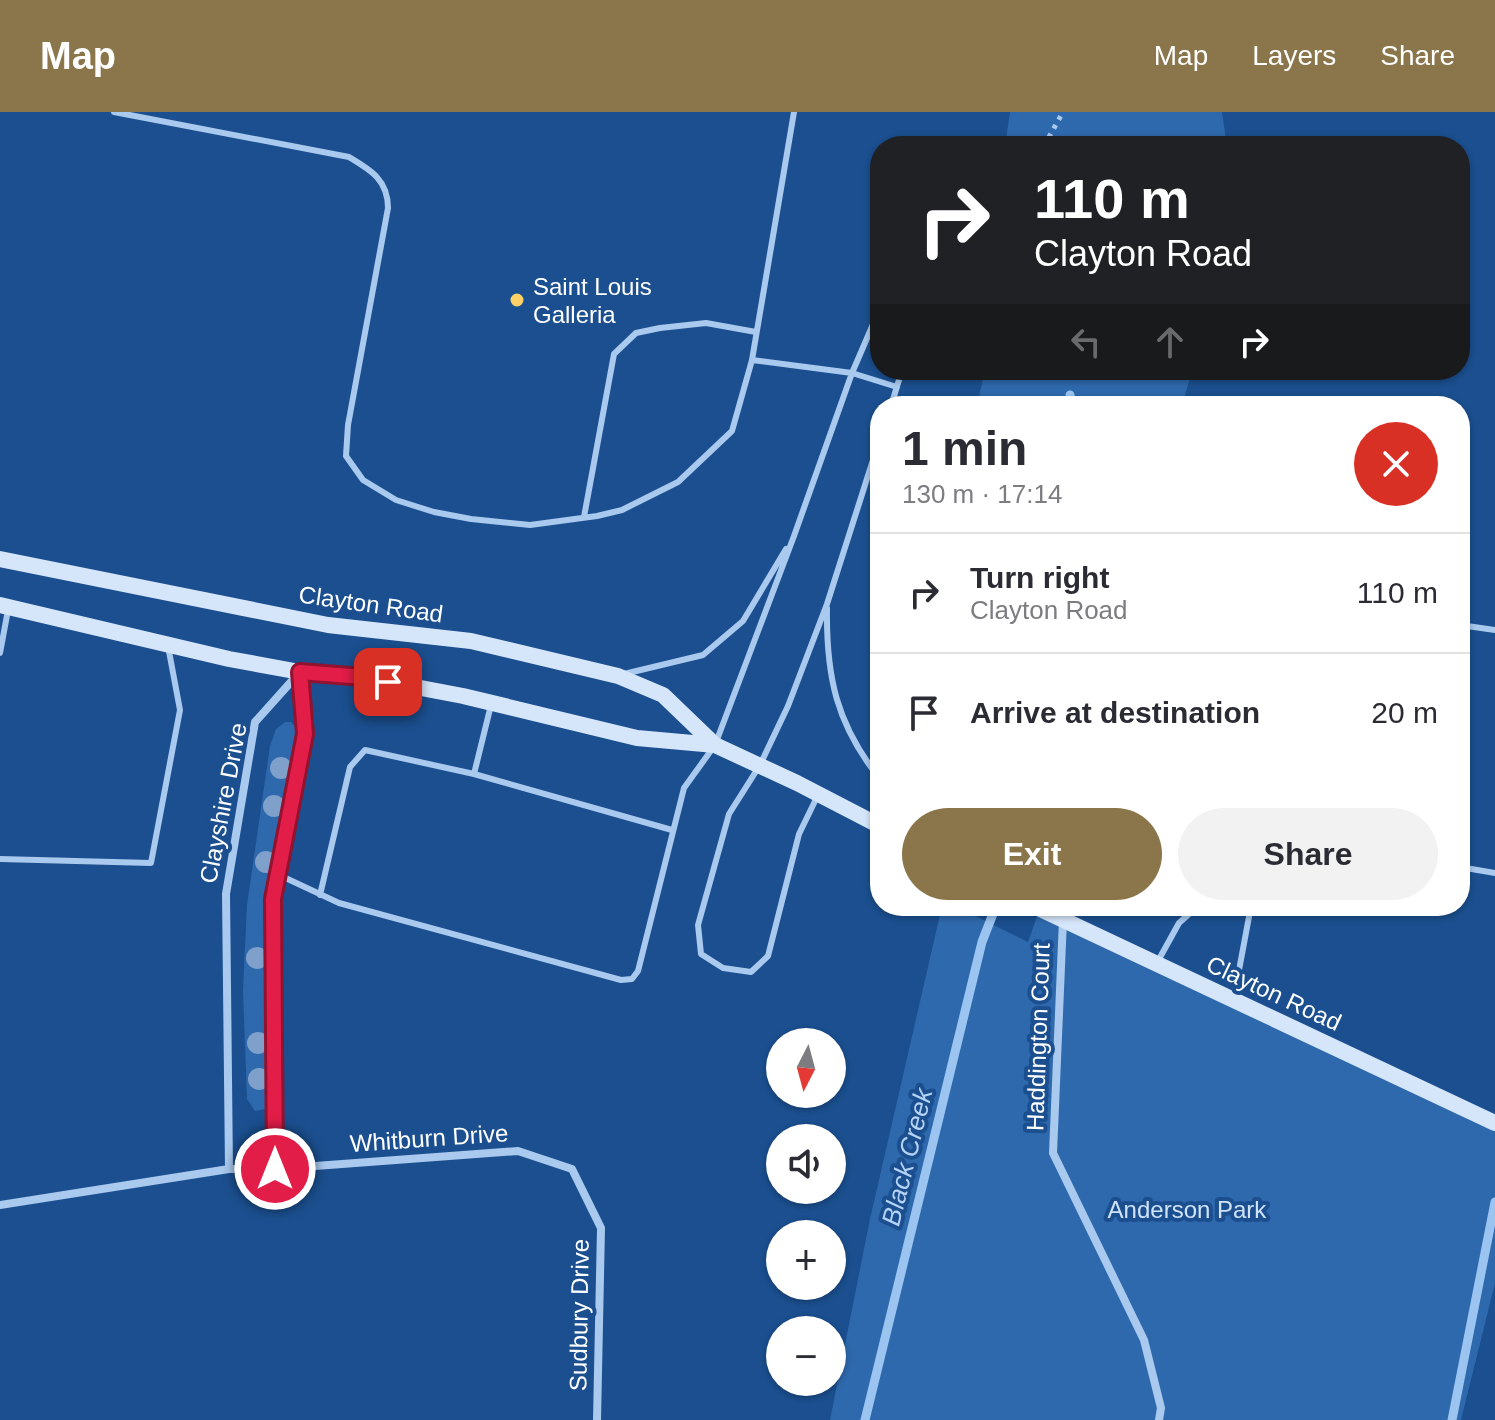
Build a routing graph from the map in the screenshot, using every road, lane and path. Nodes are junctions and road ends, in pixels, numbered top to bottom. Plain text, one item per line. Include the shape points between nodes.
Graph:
1 (114, 112) edge
2 (794, 112) edge
3 (1063, 112) edge
4 (1050, 136) edge
5 (870, 331) edge
6 (756, 332) junction
7 (752, 360) junction
8 (852, 373) junction
9 (870, 379) edge
10 (874, 380) edge
11 (899, 380) edge
12 (897, 387) junction
13 (894, 396) edge
14 (870, 469) edge
15 (584, 517) junction
16 (794, 536) junction
17 (0, 559) edge
18 (827, 604) junction
19 (4, 606) edge
20 (1470, 626) edge
21 (1495, 630) edge
22 (168, 644) junction
23 (0, 653) edge
24 (300, 672) junction
25 (618, 676) junction
26 (492, 703) junction
27 (715, 745) junction
28 (870, 764) edge
29 (760, 765) junction
30 (474, 774) junction
31 (818, 794) junction
32 (870, 821) edge
33 (672, 830) junction
34 (0, 859) edge
35 (1470, 869) edge
36 (1495, 873) edge
37 (277, 874) junction
38 (320, 895) junction
39 (1055, 916) edge
40 (1187, 916) edge
41 (1249, 916) edge
42 (1063, 920) junction
43 (1156, 964) junction
44 (1233, 1001) junction
45 (1495, 1123) edge
46 (229, 1169) junction
47 (275, 1169) junction
48 (572, 1169) joint
49 (0, 1205) edge
50 (597, 1420) edge
51 (1159, 1420) edge

1 - 15 lane via 349,157 367,168 388,193 388,208 346,456 363,480 396,500 434,512 530,525
2 - 6 lane
3 - 4 path
5 - 8 lane
6 - 7 lane
6 - 15 lane via 706,323 660,328 636,333 614,354
7 - 8 lane
7 - 15 lane via 732,431 678,482 622,510
8 - 9 lane
8 - 16 lane
10 - 12 lane
11 - 12 lane
12 - 13 lane
14 - 18 lane
16 - 25 lane via 743,621 703,655
16 - 27 lane
17 - 25 main road, Clayton Road via 328,625 471,641
18 - 28 lane via 831,681 843,723
18 - 29 lane
19 - 22 main road, Clayton Road
19 - 23 lane
20 - 21 lane
22 - 24 main road, Clayton Road
22 - 34 lane via 180,710 151,863
24 - 26 main road, Clayton Road via 363,677
24 - 37 street via 305,734
24 - 46 street, Clayshire Drive via 255,722 226,894
25 - 27 main road, Clayton Road via 663,695
26 - 27 main road, Clayton Road via 637,738
26 - 30 lane
27 - 29 main road, Clayton Road
27 - 33 lane via 684,788
29 - 31 main road, Clayton Road
29 - 31 lane via 729,814 698,925 701,954 723,968 751,972 768,956 799,834
30 - 33 lane
30 - 38 lane via 365,750 350,767
31 - 32 main road, Clayton Road
33 - 38 lane via 632,979
35 - 36 lane
37 - 38 lane
37 - 47 street
39 - 42 main road, Clayton Road
40 - 43 lane
41 - 44 lane
42 - 43 main road, Clayton Road
42 - 51 street, Haddington Court via 1053,1153 1144,1340 1161,1408
43 - 44 main road, Clayton Road
44 - 45 main road, Clayton Road
46 - 47 street, Whitburn Drive
46 - 49 street, Whitburn Drive
47 - 48 street, Whitburn Drive via 518,1151
48 - 50 street, Sudbury Drive via 601,1228

